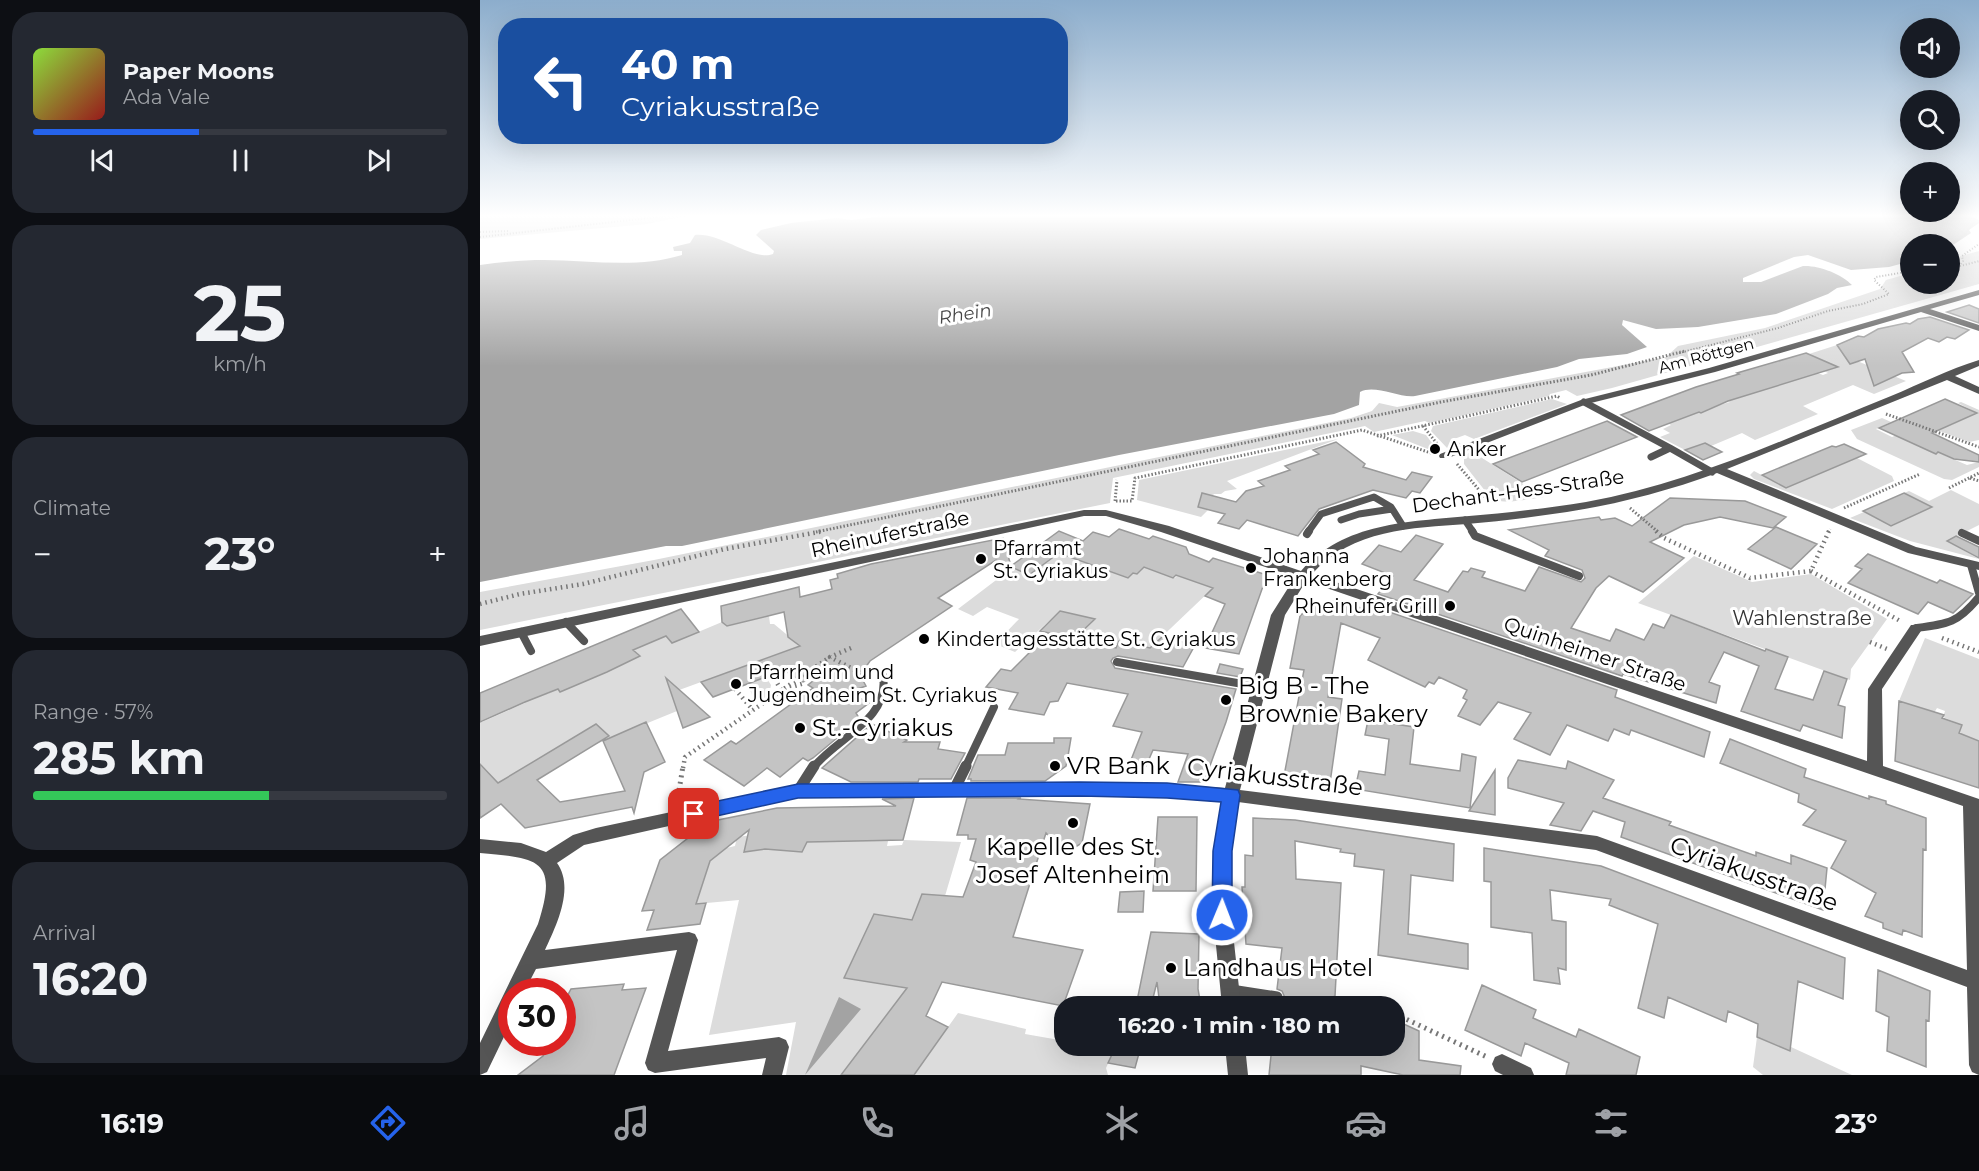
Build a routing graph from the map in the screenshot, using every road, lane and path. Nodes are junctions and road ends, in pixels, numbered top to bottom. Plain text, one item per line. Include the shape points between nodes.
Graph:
1 (1900, 273) edge
2 (1979, 292) edge
3 (1922, 309) junction
4 (1979, 328) edge
5 (1979, 363) edge
6 (1947, 376) junction
7 (1979, 391) edge
8 (1557, 396) dead end
9 (1584, 402) junction
10 (1869, 408) junction
11 (1423, 426) junction
12 (1377, 436) junction
13 (1979, 445) edge
14 (1670, 448) junction
15 (1444, 456) junction
16 (1651, 457) dead end
17 (1716, 471) junction
18 (1979, 473) edge
19 (1920, 474) dead end
20 (1969, 478) junction
21 (1117, 480) dead end
22 (1979, 482) edge
23 (1949, 488) dead end
24 (1619, 498) junction
25 (1115, 501) junction
26 (1392, 509) junction
27 (1106, 513) junction
28 (1829, 515) junction
29 (1500, 517) junction
30 (1341, 520) dead end
31 (1465, 520) junction
32 (1403, 526) junction
33 (1962, 533) dead end
34 (1307, 534) dead end
35 (1979, 541) edge
36 (1975, 566) edge
37 (1811, 571) junction
38 (1303, 575) junction
39 (1579, 576) dead end
40 (1979, 593) edge
41 (1979, 597) edge
42 (480, 604) edge
43 (566, 622) junction
44 (1916, 628) junction
45 (521, 632) junction
46 (480, 640) edge
47 (584, 641) dead end
48 (851, 648) dead end
49 (531, 651) dead end
50 (1979, 652) edge
51 (830, 657) junction
52 (1117, 662) dead end
53 (772, 674) dead end
54 (884, 681) joint
55 (805, 683) dead end
56 (1260, 687) junction
57 (735, 688) dead end
58 (781, 690) junction
59 (994, 706) dead end
60 (753, 710) junction
61 (1875, 769) junction
62 (954, 790) junction
63 (798, 791) junction
64 (1231, 795) junction
65 (1975, 804) edge
66 (674, 818) junction
67 (480, 846) edge
68 (546, 861) junction
69 (529, 962) junction
70 (521, 978) edge
71 (1978, 983) edge
72 (1230, 996) edge
73 (1405, 1019) edge
74 (498, 1027) edge
75 (1236, 1056) edge
76 (1502, 1064) joint
77 (480, 1065) edge
78 (1979, 1065) edge
79 (772, 1075) edge
80 (1239, 1075) edge
81 (1524, 1075) edge

1 - 42 path via 1876,277 1878,286 1889,294 1863,304 1828,310 1778,328 1591,375 1440,402 725,549 583,584
2 - 3 street, Am Röttgen
3 - 4 street
3 - 9 street, Am Röttgen via 1712,370
5 - 6 street, Dechant-Hess-Straße
6 - 7 street
6 - 10 street, Dechant-Hess-Straße
8 - 11 path
9 - 14 lane
9 - 15 street, Am Röttgen
10 - 13 path
10 - 17 street, Dechant-Hess-Straße
11 - 12 path
11 - 15 path
12 - 15 path
12 - 25 path via 1362,430 1135,478 1132,501
14 - 16 lane
14 - 17 lane
15 - 29 path via 1464,471
17 - 24 street, Dechant-Hess-Straße
17 - 28 street
18 - 20 path
19 - 28 path
20 - 22 path
20 - 23 path
21 - 25 path
24 - 29 street, Dechant-Hess-Straße
24 - 37 path via 1664,538 1750,578
25 - 27 path
26 - 30 lane
26 - 32 lane
26 - 34 lane via 1374,497 1354,502 1322,514
27 - 38 street, Rheinuferstraße
27 - 43 street, Rheinuferstraße via 1084,513
28 - 36 street via 1912,550
28 - 37 path via 1831,528
29 - 31 street, Dechant-Hess-Straße
31 - 32 street, Dechant-Hess-Straße
31 - 39 lane via 1474,536
32 - 38 street, Dechant-Hess-Straße via 1356,537 1322,557
33 - 35 lane
36 - 40 lane
37 - 44 path
38 - 56 street, Dechant-Hess-Straße via 1278,615
38 - 61 street, Quinheimer Straße
41 - 44 lane via 1963,619
43 - 45 street, Rheinuferstraße
43 - 47 lane
44 - 50 path
44 - 61 street via 1875,690
45 - 46 street, Rheinuferstraße
45 - 49 lane
48 - 51 path
51 - 54 path
51 - 58 path
52 - 56 lane
53 - 58 path
54 - 63 lane via 883,697 871,716 819,758
55 - 58 path
56 - 64 street, Dechant-Hess-Straße
57 - 60 path
58 - 60 path
59 - 62 lane
60 - 66 path via 686,758
61 - 65 street, Quinheimer Straße
62 - 63 street, Cyriakusstraße
62 - 64 street, Cyriakusstraße via 1167,790
63 - 66 street, Cyriakusstraße
64 - 71 street, Cyriakusstraße via 1597,843
64 - 72 street, Dechant-Hess-Straße via 1222,851
65 - 71 street
66 - 68 street, Cyriakusstraße via 579,840
67 - 68 street via 519,850
68 - 69 street via 557,887 553,909
69 - 70 street
69 - 79 street via 689,939 655,1063 778,1047
71 - 78 street
73 - 76 path
74 - 77 street
75 - 80 street
76 - 81 street

